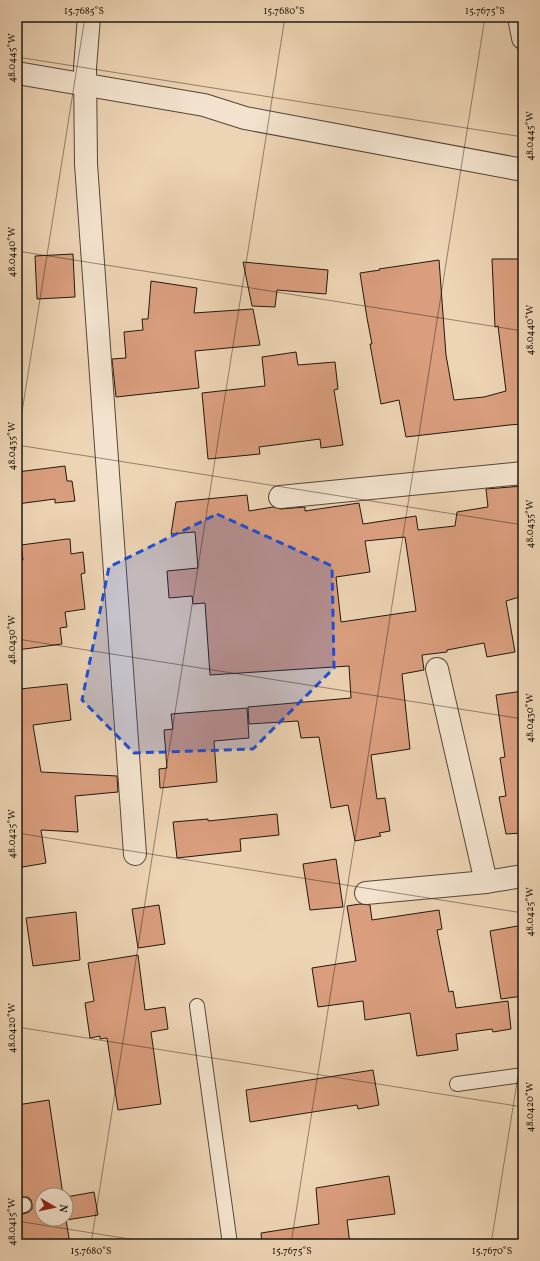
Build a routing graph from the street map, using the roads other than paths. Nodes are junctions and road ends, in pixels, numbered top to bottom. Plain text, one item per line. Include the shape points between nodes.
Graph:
1 (89, 17) edge
2 (519, 17) edge
3 (523, 38) edge
4 (17, 73) edge
5 (86, 85) junction
6 (523, 170) edge
7 (523, 473) edge
8 (280, 497) dead end
9 (437, 669) dead end
10 (135, 854) dead end
11 (523, 876) edge
12 (486, 882) junction
13 (366, 893) dead end
14 (197, 1006) dead end
15 (523, 1075) edge
16 (457, 1084) dead end
17 (230, 1244) edge

1 - 5 street
2 - 3 street
4 - 5 street
5 - 6 street via 204,105 245,118
5 - 10 street via 86,164
7 - 8 street
9 - 12 street
11 - 12 street
12 - 13 street
14 - 17 lane
15 - 16 lane

